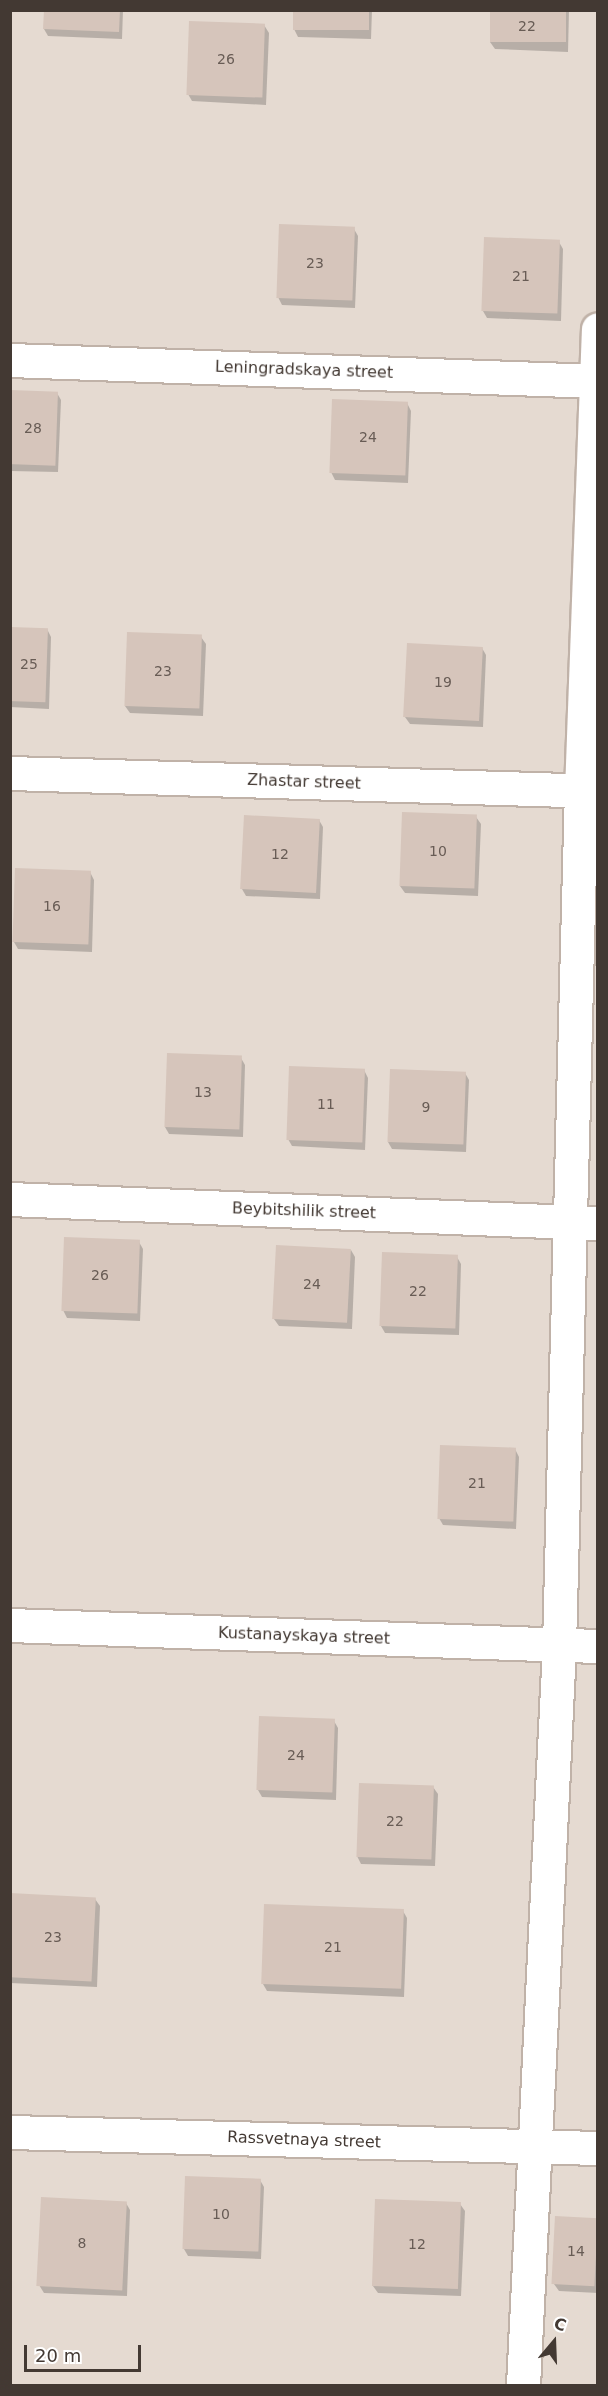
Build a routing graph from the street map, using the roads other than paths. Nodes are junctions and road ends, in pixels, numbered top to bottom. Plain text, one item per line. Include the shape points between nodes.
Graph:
1 (597, 329) edge
2 (10, 360) edge
3 (597, 381) edge
4 (10, 772) edge
5 (589, 791) edge
6 (10, 1198) edge
7 (585, 1223) edge
8 (10, 1625) edge
9 (559, 1646) junction
10 (597, 1646) edge
11 (10, 2132) edge
12 (532, 2147) junction
13 (597, 2148) edge
14 (523, 2385) edge

1 - 3 street
2 - 3 street, Leningradskaya street
3 - 5 street
4 - 5 street, Zhastar street
5 - 7 street
6 - 7 street, Beybitshilik street
7 - 9 street
8 - 9 street, Kustanayskaya street
9 - 10 street, Kustanayskaya street
9 - 12 street
11 - 12 street, Rassvetnaya street
12 - 13 street, Rassvetnaya street
12 - 14 street

